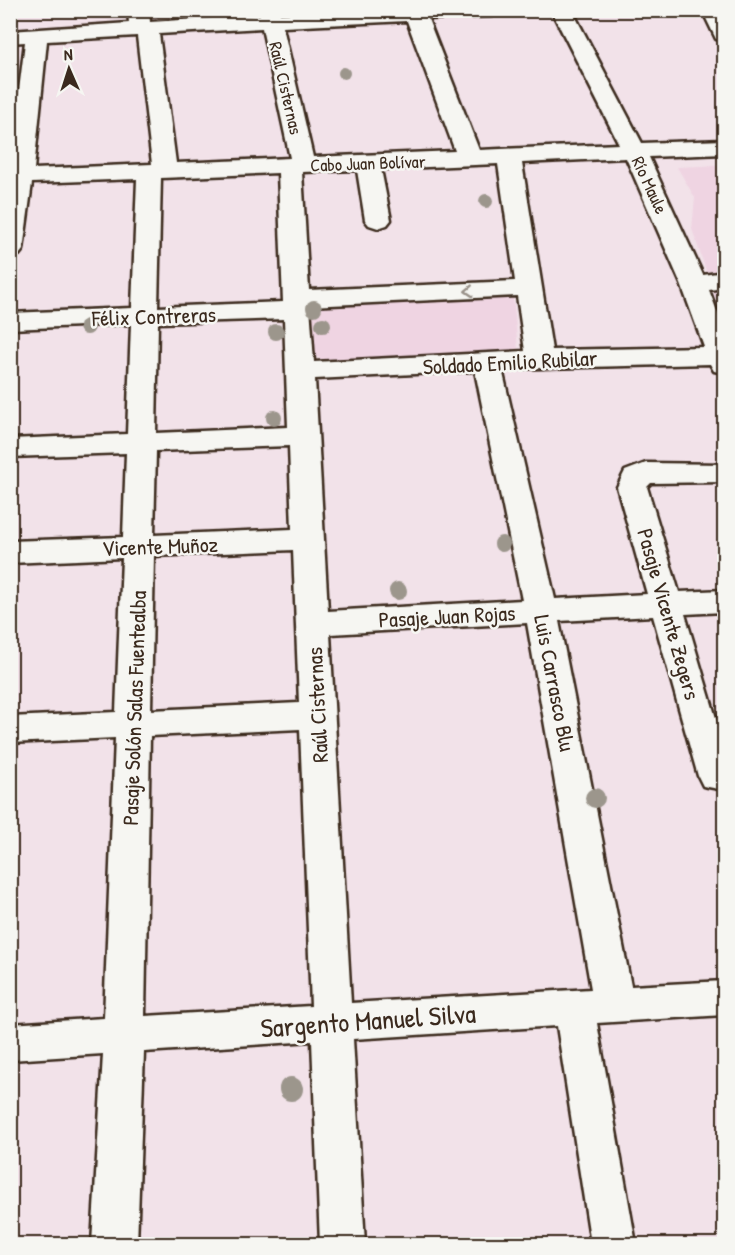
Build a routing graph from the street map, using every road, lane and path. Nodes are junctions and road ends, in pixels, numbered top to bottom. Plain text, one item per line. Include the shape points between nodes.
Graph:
1 (492, 10) edge
2 (561, 10) edge
3 (711, 10) edge
4 (414, 12) edge
5 (270, 16) edge
6 (141, 20) edge
7 (724, 34) edge
8 (37, 35) junction
9 (10, 37) edge
10 (724, 147) edge
11 (635, 152) junction
12 (509, 157) junction
13 (470, 159) junction
14 (368, 163) junction
15 (297, 165) junction
16 (157, 171) junction
17 (16, 176) edge
18 (378, 220) dead end
19 (10, 250) edge
20 (724, 280) edge
21 (694, 284) junction
22 (528, 288) junction
23 (297, 304) junction
24 (145, 316) junction
25 (10, 321) edge
26 (540, 359) junction
27 (723, 360) edge
28 (487, 363) junction
29 (300, 371) junction
30 (304, 436) junction
31 (141, 443) junction
32 (10, 448) edge
33 (724, 473) edge
34 (309, 539) junction
35 (138, 546) junction
36 (10, 552) edge
37 (724, 601) edge
38 (666, 604) junction
39 (541, 611) junction
40 (313, 623) junction
41 (317, 715) junction
42 (134, 724) junction
43 (10, 730) edge
44 (720, 776) edge
45 (724, 998) edge
46 (594, 1006) junction
47 (332, 1022) junction
48 (124, 1035) junction
49 (10, 1042) edge
50 (116, 1245) edge
51 (343, 1245) edge
52 (614, 1245) edge

1 - 4 street
2 - 11 street, Río Maule
3 - 7 street
4 - 5 street
4 - 13 street
5 - 6 street
5 - 15 street, Raúl Cisternas
6 - 8 street
6 - 16 street, Pasaje Solón Salas Fuentealba via 148,34
8 - 9 street
8 - 17 street
10 - 11 street, Cabo Juan Bolívar
11 - 12 street, Cabo Juan Bolívar
11 - 21 street, Río Maule
12 - 13 street, Cabo Juan Bolívar
12 - 22 street
13 - 14 street, Cabo Juan Bolívar
14 - 15 street, Cabo Juan Bolívar
14 - 18 street
15 - 16 street, Cabo Juan Bolívar
15 - 23 street, Raúl Cisternas
16 - 17 street, Cabo Juan Bolívar
16 - 24 street, Pasaje Solón Salas Fuentealba
17 - 19 street
20 - 21 street
21 - 27 street, Río Maule
22 -> 23 street, Félix Contreras
22 - 26 street
23 - 24 street, Félix Contreras
23 - 29 street, Raúl Cisternas
24 - 25 street, Félix Contreras
24 - 31 street, Pasaje Solón Salas Fuentealba
26 - 27 street, Soldado Emilio Rubilar
26 - 28 street, Soldado Emilio Rubilar
28 - 29 street, Soldado Emilio Rubilar
28 - 39 street, Luis Carrasco Blu
29 - 30 street, Raúl Cisternas
30 - 31 street
30 - 34 street, Raúl Cisternas
31 - 32 street
31 - 35 street, Pasaje Solón Salas Fuentealba
33 - 38 street, Pasaje Vicente Zegers via 646,473 636,478 632,487
34 - 35 street, Vicente Muñoz
34 - 40 street, Raúl Cisternas
35 - 36 street, Vicente Muñoz
35 - 42 street, Pasaje Solón Salas Fuentealba
37 - 38 street, Pasaje Juan Rojas
38 - 39 street, Pasaje Juan Rojas
38 - 44 street, Pasaje Vicente Zegers
39 - 40 street, Pasaje Juan Rojas
39 - 46 street, Luis Carrasco Blu
40 - 41 street, Raúl Cisternas
41 - 42 street
41 - 47 street, Raúl Cisternas
42 - 43 street
42 - 48 street, Pasaje Solón Salas Fuentealba
45 - 46 street, Sargento Manuel Silva
46 - 47 street, Sargento Manuel Silva
46 - 52 street, Luis Carrasco Blu
47 - 48 street, Sargento Manuel Silva
47 - 51 street, Raúl Cisternas
48 - 49 street, Sargento Manuel Silva
48 - 50 street, Pasaje Solón Salas Fuentealba

